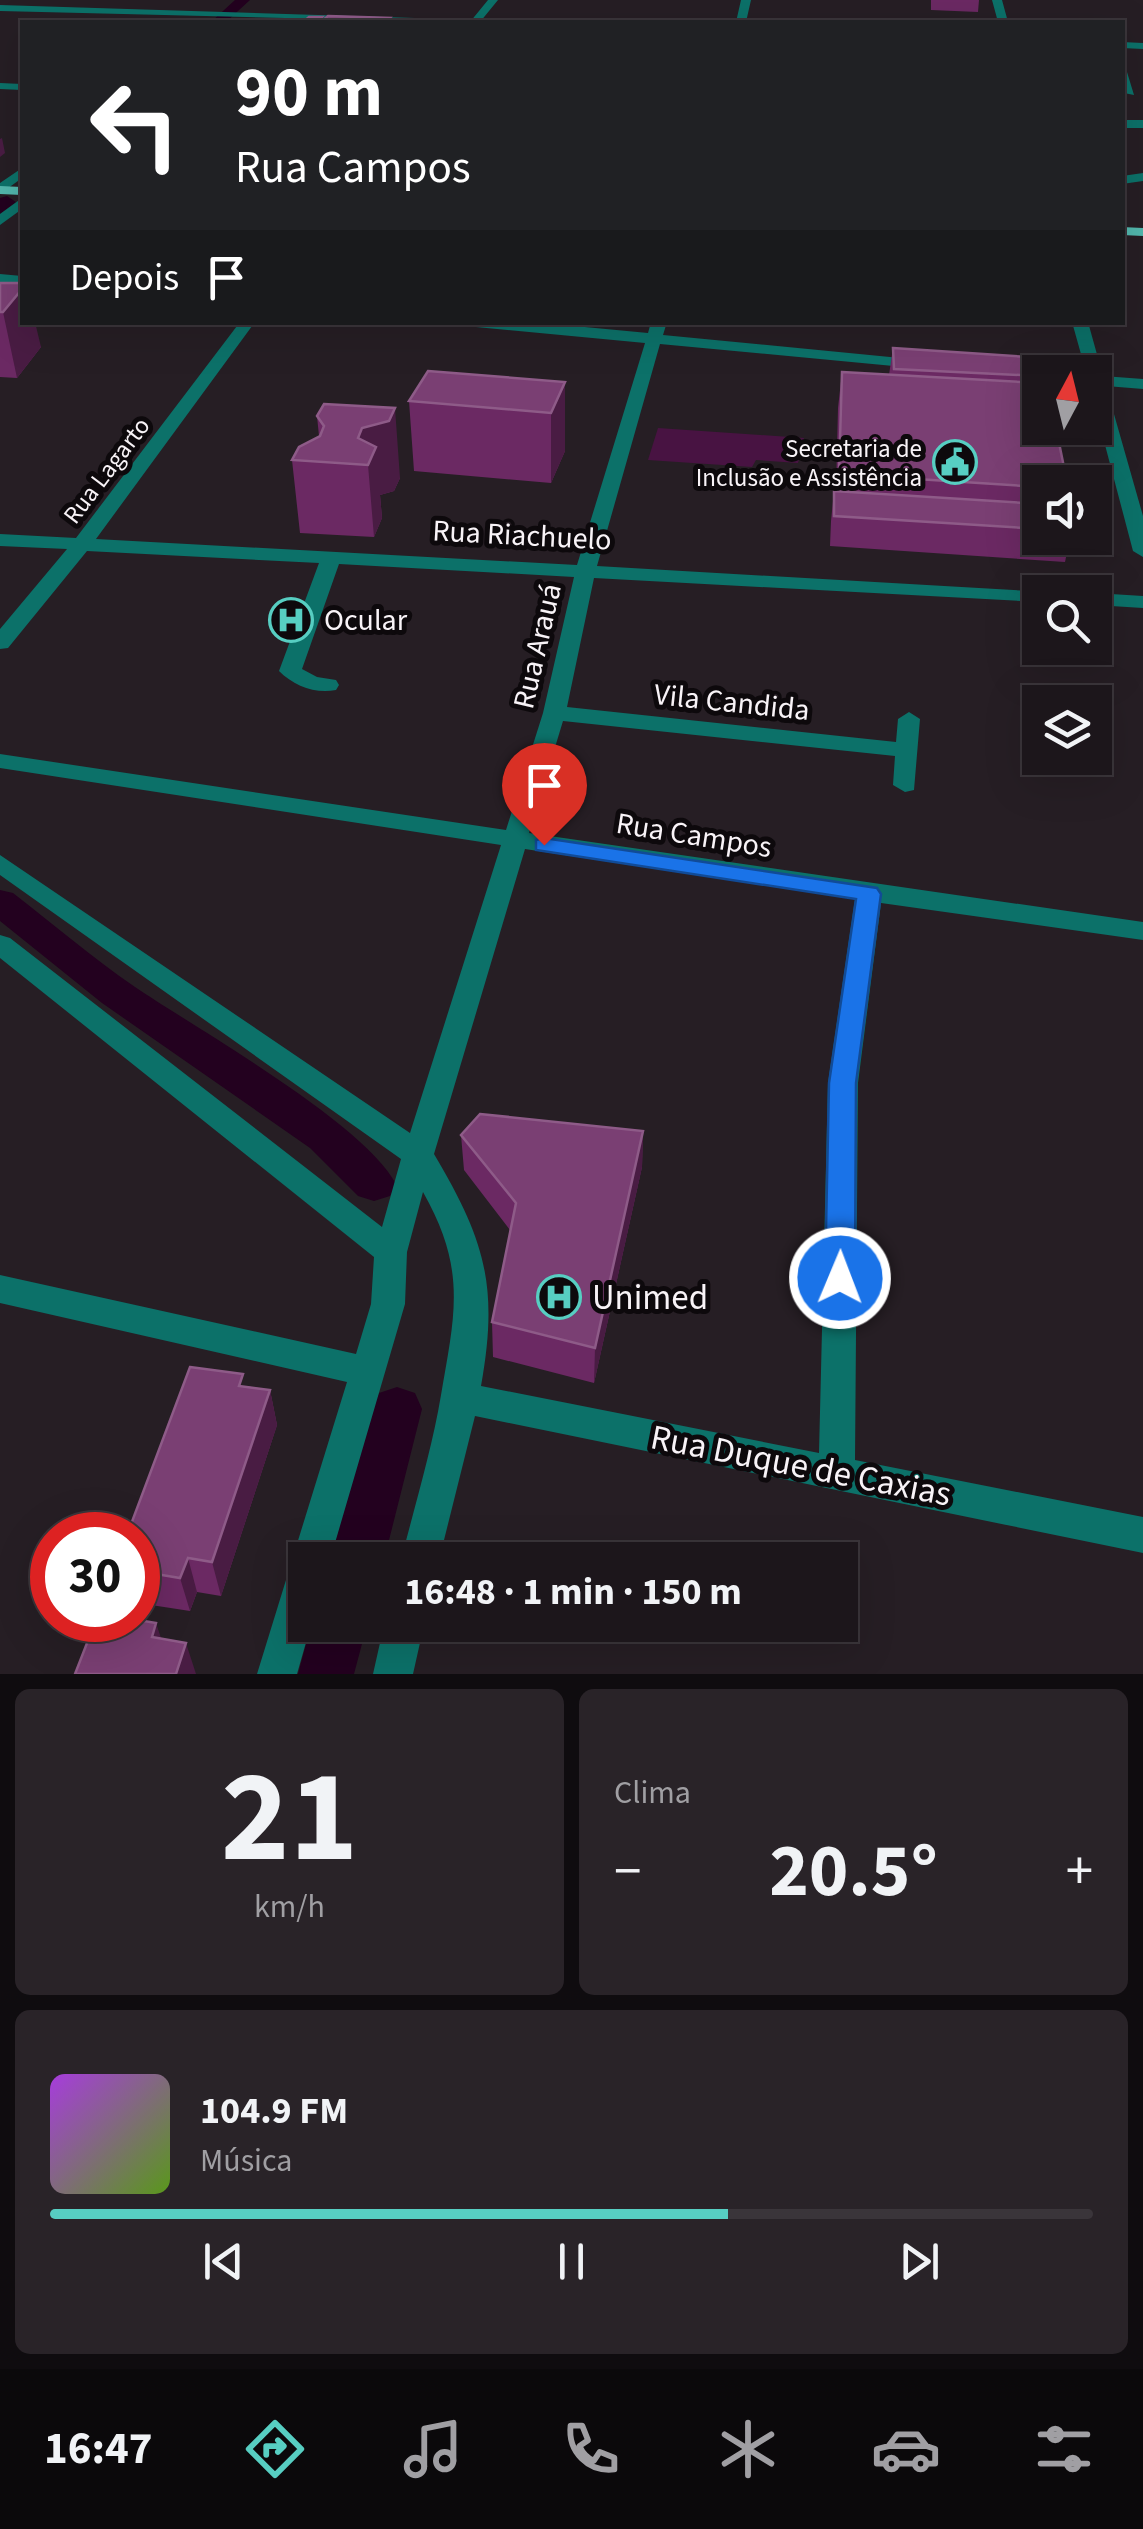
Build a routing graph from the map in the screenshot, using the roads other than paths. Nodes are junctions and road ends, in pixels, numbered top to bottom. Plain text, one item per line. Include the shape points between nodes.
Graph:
1 (11, 0) edge
2 (232, 0) edge
3 (257, 0) edge
4 (493, 0) edge
5 (0, 7) edge
6 (224, 18) edge
7 (336, 20) edge
8 (477, 20) edge
9 (1125, 80) edge
10 (1130, 93) dead end
11 (20, 204) edge
12 (0, 221) edge
13 (246, 325) edge
14 (536, 325) edge
15 (1081, 325) edge
16 (657, 331) edge
17 (1089, 355) edge
18 (941, 365) edge
19 (1112, 379) edge
20 (1143, 384) edge
21 (1112, 439) edge
22 (0, 540) edge
23 (82, 544) junction
24 (1143, 552) edge
25 (332, 556) junction
26 (586, 568) junction
27 (1022, 595) edge
28 (1112, 600) edge
29 (1143, 602) edge
30 (0, 643) edge
31 (328, 685) dead end
32 (554, 714) junction
33 (909, 719) dead end
34 (905, 750) junction
35 (0, 760) edge
36 (904, 784) dead end
37 (513, 840) junction
38 (0, 863) edge
39 (869, 894) junction
40 (1143, 930) edge
41 (0, 944) edge
42 (418, 1155) junction
43 (391, 1252) junction
44 (0, 1289) edge
45 (368, 1372) junction
46 (458, 1397) junction
47 (836, 1472) junction
48 (1143, 1535) edge
49 (316, 1542) edge
50 (424, 1542) edge
51 (288, 1637) edge
52 (400, 1642) edge
53 (277, 1674) edge
54 (393, 1674) edge

1 - 5 street
2 - 6 street
3 - 6 street
4 - 8 street
5 - 6 street
6 - 7 street
9 - 10 street
11 - 12 street
13 - 23 street, Rua Lagarto
14 - 16 street
15 - 17 street
16 - 18 street
16 - 26 street, Rua Arauá
19 - 20 street
21 - 24 street
22 - 23 street, Rua Riachuelo
23 - 25 street, Rua Riachuelo
23 - 30 street, Rua Lagarto
25 - 26 street, Rua Riachuelo
25 - 31 street via 290,671
26 - 27 street, Rua Riachuelo
26 - 32 street, Rua Arauá
28 - 29 street
32 - 34 street, Vila Candida
32 - 37 street, Rua Arauá
33 - 34 street
34 - 36 street
35 - 37 street, Rua Campos
37 - 39 street, Rua Campos
37 - 42 street, Rua Arauá
38 - 42 street
39 - 40 street, Rua Campos
39 - 47 street via 843,1083
41 - 43 street
42 - 43 street, Rua Arauá
42 - 46 street via 468,1257 475,1310
43 - 45 street, Rua Arauá via 388,1304
44 - 45 street
45 - 49 street, Rua Arauá
46 - 47 street, Rua Duque de Caxias
46 - 50 street
47 - 48 street, Rua Duque de Caxias
51 - 53 street
52 - 54 street

